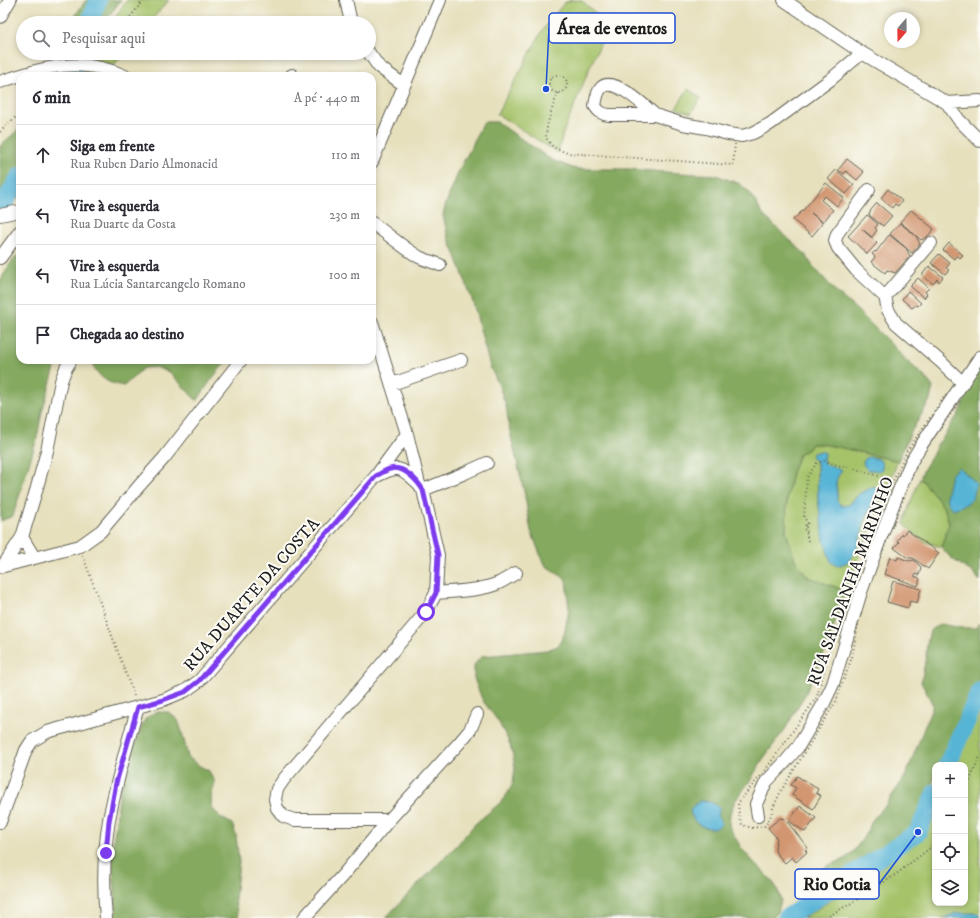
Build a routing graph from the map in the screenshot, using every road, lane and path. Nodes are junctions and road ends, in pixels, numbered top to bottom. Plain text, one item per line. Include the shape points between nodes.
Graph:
1 (10, 0) edge
2 (144, 0) edge
3 (346, 0) edge
4 (440, 0) edge
5 (784, 0) edge
6 (131, 16) edge
7 (350, 16) edge
8 (0, 17) edge
9 (862, 53) junction
10 (374, 60) edge
11 (30, 72) edge
12 (114, 72) edge
13 (16, 77) edge
14 (0, 82) edge
15 (404, 85) junction
16 (558, 93) junction
17 (980, 101) edge
18 (946, 103) junction
19 (655, 115) dead end
20 (16, 117) edge
21 (0, 132) edge
22 (736, 135) junction
23 (980, 141) edge
24 (376, 152) edge
25 (869, 190) dead end
26 (16, 212) edge
27 (0, 215) edge
28 (376, 226) edge
29 (16, 236) edge
30 (931, 243) dead end
31 (0, 258) edge
32 (440, 265) dead end
33 (885, 297) junction
34 (376, 334) edge
35 (980, 357) edge
36 (460, 360) dead end
37 (69, 364) edge
38 (239, 364) edge
39 (963, 383) junction
40 (392, 384) junction
41 (407, 434) junction
42 (486, 463) dead end
43 (376, 476) junction
44 (893, 481) dead end
45 (421, 487) junction
46 (22, 537) junction
47 (808, 541) dead end
48 (80, 546) junction
49 (34, 557) junction
50 (1, 566) edge
51 (516, 573) dead end
52 (436, 593) junction
53 (138, 707) junction
54 (477, 714) dead end
55 (980, 756) edge
56 (968, 785) edge
57 (758, 816) dead end
58 (389, 820) junction
59 (0, 822) edge
60 (932, 846) edge
61 (106, 918) edge
62 (304, 918) edge
63 (826, 918) edge

1 - 8 street
2 - 6 path
3 - 7 street
4 - 15 street
5 - 9 street
9 - 18 street
9 - 22 street via 770,124 753,133
10 - 15 street via 379,67
11 - 12 street via 64,65 85,65
13 - 14 street
15 - 24 street
16 - 16 path via 564,91 567,83 562,76 551,79 549,84 551,89
16 - 22 path via 546,138 553,146 567,154 733,165
17 - 18 street
18 - 23 street via 958,120
19 - 22 street via 683,124
20 - 21 path
25 - 33 street via 837,234 835,241 856,270
26 - 27 street
28 - 32 street via 419,257
29 - 31 street
30 - 33 street
33 - 39 street via 888,310 896,323
34 - 40 street
35 - 39 street, RUA SALDANHA MARINHO
36 - 40 street
37 - 46 street via 62,381 47,451
38 - 48 street via 164,458 101,531
39 - 57 street, RUA SALDANHA MARINHO via 911,462 888,516 861,592 833,684 798,747 766,782 756,804
40 - 41 street
41 - 43 street, RUA DUARTE DA COSTA
41 - 45 street
42 - 45 street
43 - 45 street via 396,468 405,471
43 - 53 street, RUA DUARTE DA COSTA via 199,681 185,692
44 - 47 path via 849,466 824,461 817,463 807,477 804,517 808,524 804,526 807,528 804,530 808,532
45 - 52 street via 438,555
46 - 49 street
46 - 50 street
48 - 49 street
48 - 53 path
49 - 50 street
51 - 52 street via 500,583 486,587
52 - 58 street via 426,612 277,789 277,808 283,816 294,820
53 - 59 street, RUA DUARTE DA COSTA via 47,732 32,741 26,750
53 - 61 street via 116,783 109,821 104,898
54 - 58 street via 470,730
55 - 56 path
58 - 62 street
60 - 63 path via 895,875

